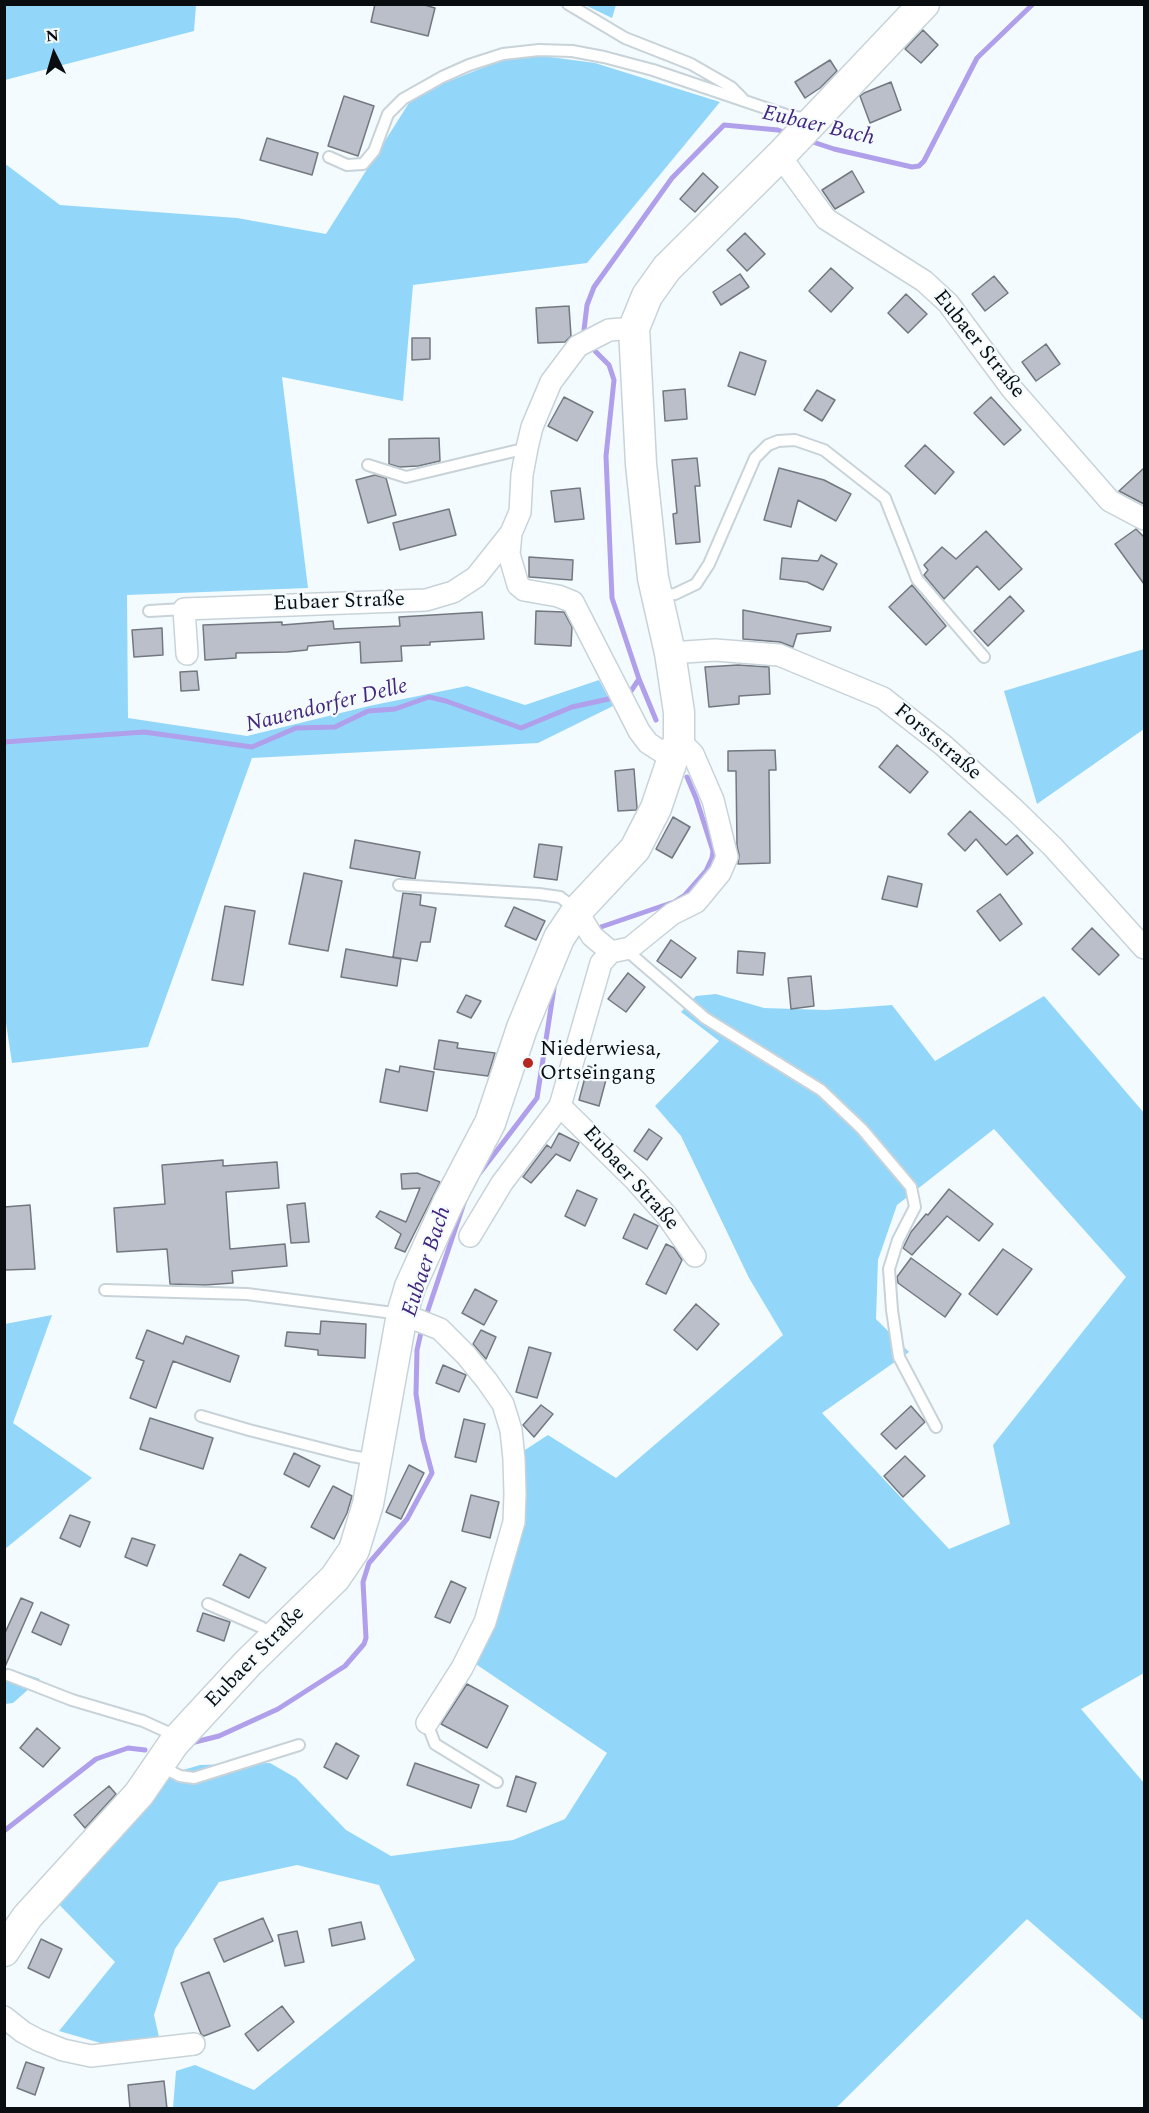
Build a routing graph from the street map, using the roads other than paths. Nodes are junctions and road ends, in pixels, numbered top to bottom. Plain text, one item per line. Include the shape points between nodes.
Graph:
1 (568, 4) edge
2 (924, 4) edge
3 (745, 100) junction
4 (799, 137) junction
5 (329, 157) dead end
6 (634, 328) junction
7 (527, 448) junction
8 (368, 465) dead end
9 (1143, 519) edge
10 (511, 533) junction
11 (657, 596) junction
12 (184, 609) junction
13 (149, 611) dead end
14 (670, 653) junction
15 (187, 654) dead end
16 (984, 657) dead end
17 (676, 750) junction
18 (399, 885) dead end
19 (585, 924) junction
20 (1144, 948) edge
21 (618, 950) junction
22 (561, 1106) junction
23 (470, 1236) dead end
24 (695, 1256) dead end
25 (105, 1290) dead end
26 (417, 1320) junction
27 (201, 1416) dead end
28 (936, 1427) dead end
29 (375, 1460) junction
30 (208, 1604) dead end
31 (274, 1637) junction
32 (8, 1675) dead end
33 (427, 1722) joint
34 (179, 1738) junction
35 (299, 1746) dead end
36 (159, 1766) junction
37 (497, 1782) dead end
38 (4, 1951) edge
39 (4, 2017) edge
40 (194, 2043) dead end

1 - 3 lane via 625,38 691,64 731,87
2 - 4 street, Eubaer Straße
3 - 4 lane via 789,116
3 - 5 lane via 604,57 572,51 515,53 470,65 403,99 388,114 374,152 363,164 347,165
4 - 6 street, Eubaer Straße via 667,268 647,296
4 - 9 street, Eubaer Straße via 826,219 924,281 948,303 1012,389 1110,501
6 - 7 street, Eubaer Straße via 609,330 578,346 551,382
6 - 11 street, Eubaer Straße via 641,464
7 - 8 lane via 406,477
7 - 10 street, Eubaer Straße via 520,512
10 - 12 street, Eubaer Straße via 476,577 453,592 426,600
10 - 17 street, Eubaer Straße via 509,554 518,585 524,590 573,602 639,731 648,743
11 - 14 street, Eubaer Straße
11 - 16 lane via 675,594 696,584 709,564 755,458 768,445 795,440 824,450 885,498 917,579
12 - 13 lane
12 - 15 street
14 - 17 street, Eubaer Straße via 679,711
14 - 20 street, Forststraße via 715,650 779,656 883,698 1014,808
17 - 19 street, Eubaer Straße via 656,808 635,849
17 - 21 street, Eubaer Straße via 693,754 713,800 727,856 720,873 696,902 672,914 640,941
18 - 19 lane via 560,897
19 - 21 street
19 - 26 street, Eubaer Straße via 559,938 522,1028 490,1123 410,1287
21 - 22 street, Eubaer Straße via 601,963
21 - 28 lane via 705,1017 821,1090 862,1129 911,1187 915,1207 889,1269 892,1310 899,1357
22 - 23 street, Eubaer Straße via 502,1183
22 - 24 street, Eubaer Straße via 635,1180
25 - 26 lane via 247,1294
26 - 29 street, Eubaer Straße
26 - 33 street via 451,1338 503,1404 511,1430 515,1494 514,1522 485,1622 462,1668
27 - 29 lane
29 - 31 street, Eubaer Straße via 368,1504 354,1550 335,1578
30 - 31 lane via 261,1627
31 - 34 street, Eubaer Straße
32 - 34 lane via 72,1700 143,1721
33 - 37 lane via 435,1744
34 - 36 street, Eubaer Straße
35 - 36 lane via 194,1778
36 - 38 street, Eubaer Straße via 139,1794 27,1917
39 - 40 street via 38,2040 91,2056

